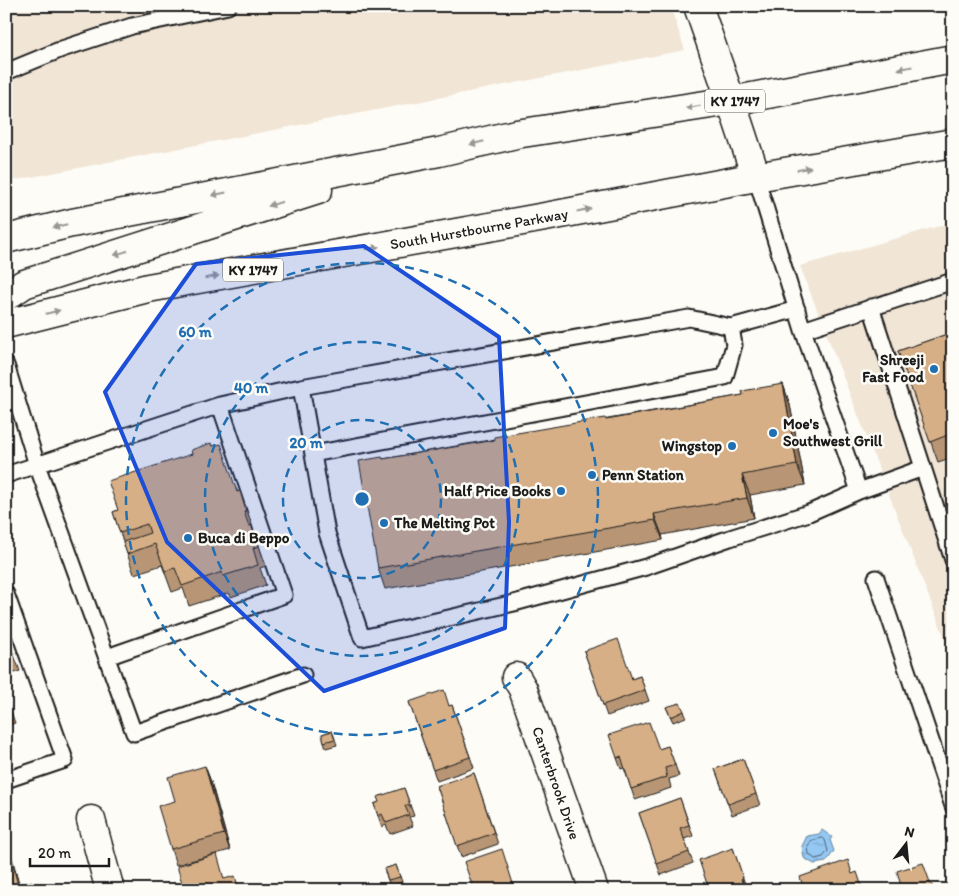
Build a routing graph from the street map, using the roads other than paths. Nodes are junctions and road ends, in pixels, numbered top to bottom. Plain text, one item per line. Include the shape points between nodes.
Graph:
1 (228, 6) edge
2 (698, 6) edge
3 (953, 59) edge
4 (6, 72) edge
5 (731, 101) junction
6 (953, 143) edge
7 (439, 152) junction
8 (756, 177) junction
9 (6, 240) edge
10 (953, 281) edge
11 (6, 296) edge
12 (870, 308) junction
13 (797, 309) junction
14 (6, 324) edge
15 (731, 326) junction
16 (804, 330) junction
17 (6, 365) edge
18 (301, 387) junction
19 (220, 405) junction
20 (313, 454) junction
21 (37, 465) junction
22 (923, 468) junction
23 (6, 475) edge
24 (859, 491) junction
25 (953, 560) edge
26 (876, 578) dead end
27 (6, 594) edge
28 (107, 657) junction
29 (303, 675) dead end
30 (516, 677) dead end
31 (6, 780) edge
32 (953, 806) edge
33 (91, 820) dead end
34 (110, 890) edge
35 (594, 890) edge

1 - 4 lane via 132,26
2 - 5 main road
3 -> 5 main road, KY 1747
5 -> 7 main road, KY 1747 via 516,134
5 - 8 main road
8 -> 6 main road, South Hurstbourne Parkway / KY 1747
7 -> 9 main road, KY 1747 via 72,222
7 -> 11 main road via 24,284
8 - 13 lane
14 -> 8 main road, South Hurstbourne Parkway / KY 1747 via 148,288
10 - 12 lane
12 - 16 lane
12 - 22 lane
13 - 15 lane
13 - 16 lane
15 - 18 lane via 689,318
15 - 20 lane via 734,345 725,377
16 - 24 lane
17 - 21 lane
18 - 19 lane
18 - 20 lane
19 - 21 lane
19 - 28 lane via 284,594
20 - 24 lane via 326,532 362,638 514,604 646,567 809,513
21 - 23 lane
21 - 28 lane
22 - 24 lane
22 - 25 lane
26 - 32 lane
27 - 31 lane via 65,760
28 - 29 lane via 134,733
30 - 35 main road, Canterbrook Drive
33 - 34 main road

